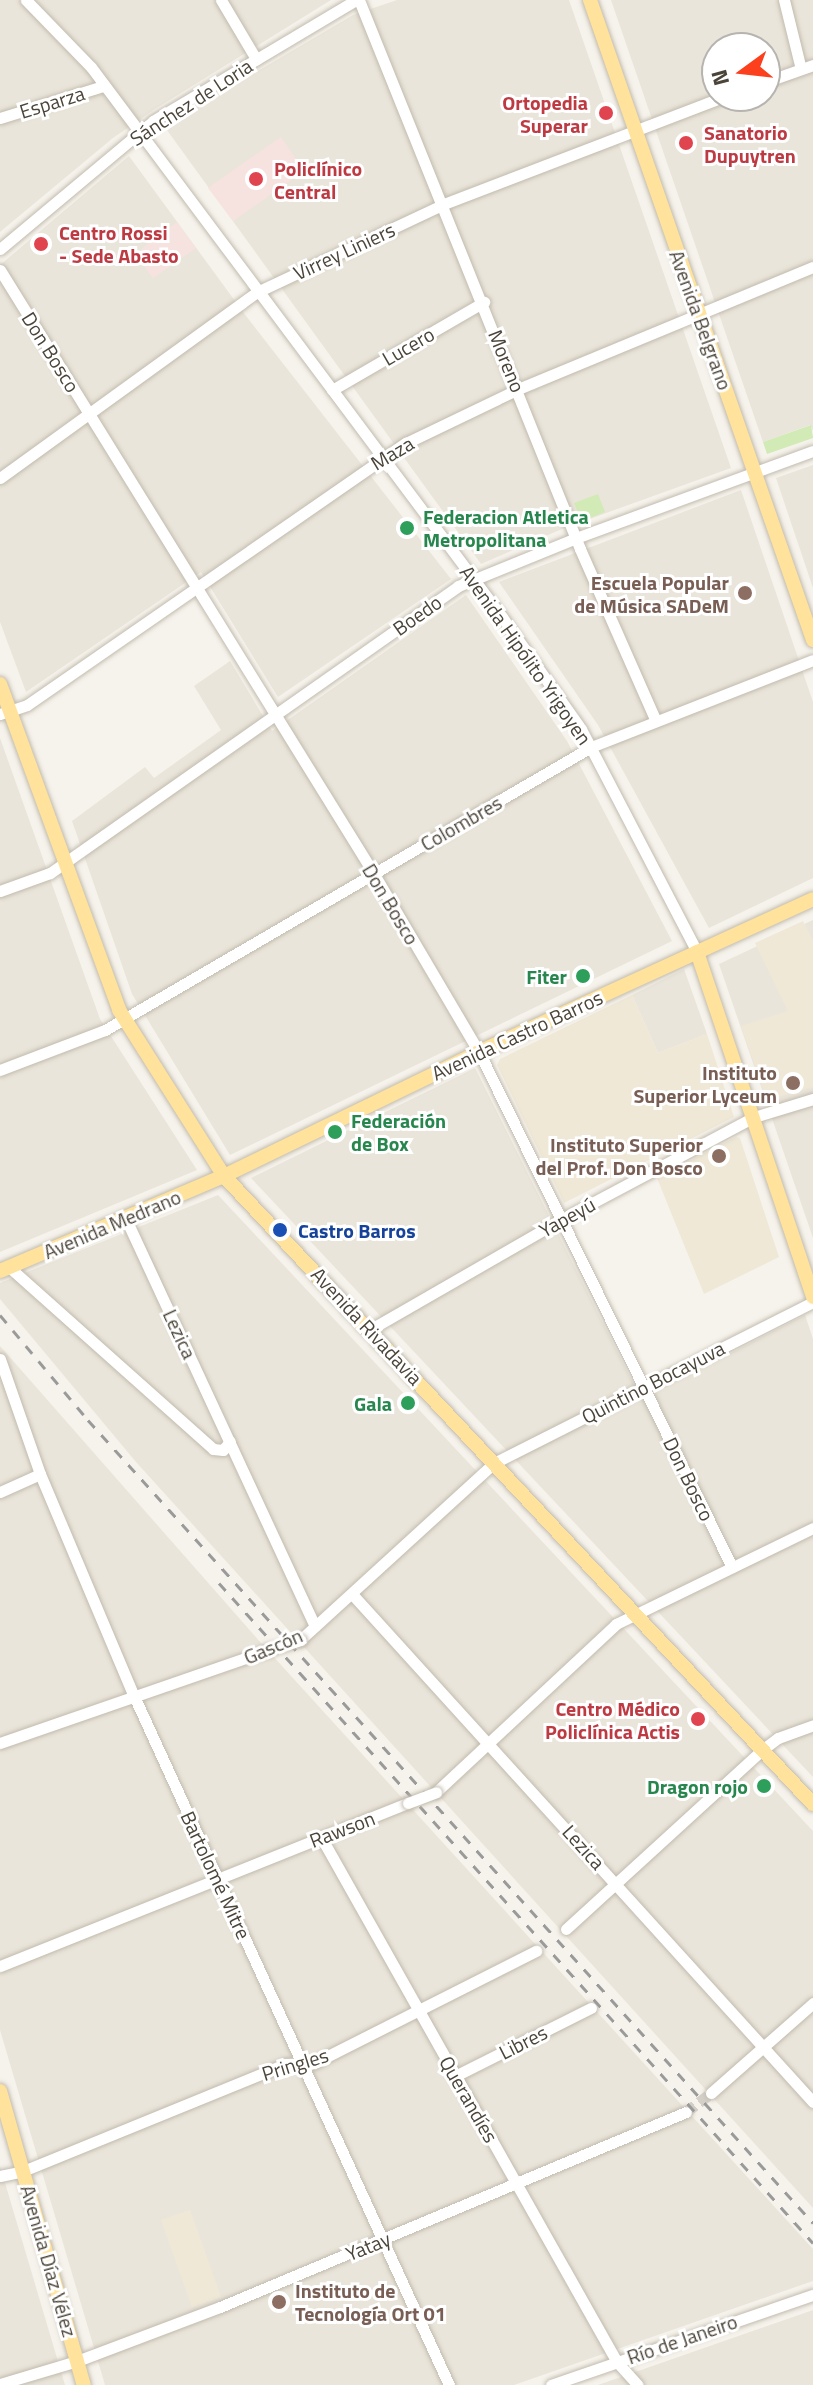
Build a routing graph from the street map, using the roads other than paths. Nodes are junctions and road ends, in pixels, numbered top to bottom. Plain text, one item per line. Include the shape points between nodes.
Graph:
1 (26, 0) edge
2 (221, 0) edge
3 (358, 0) edge
4 (590, 0) edge
5 (784, 0) edge
6 (256, 59) junction
7 (807, 67) edge
8 (781, 76) edge
9 (103, 86) junction
10 (701, 105) edge
11 (0, 118) edge
12 (633, 129) junction
13 (139, 133) junction
14 (444, 204) junction
15 (0, 249) edge
16 (813, 267) edge
17 (0, 270) edge
18 (257, 292) junction
19 (484, 302) junction
20 (698, 315) junction
21 (518, 389) junction
22 (332, 390) junction
23 (89, 413) junction
24 (813, 451) edge
25 (384, 456) junction
26 (754, 473) junction
27 (0, 478) edge
28 (576, 538) junction
29 (474, 580) junction
30 (197, 588) junction
31 (813, 640) edge
32 (813, 660) edge
33 (0, 684) edge
34 (5, 712) edge
35 (275, 715) junction
36 (656, 721) junction
37 (591, 747) junction
38 (65, 862) junction
39 (374, 874) junction
40 (0, 891) edge
41 (813, 899) edge
42 (697, 952) junction
43 (124, 1019) junction
44 (479, 1052) junction
45 (0, 1070) edge
46 (813, 1099) edge
47 (754, 1117) junction
48 (224, 1176) junction
49 (125, 1217) junction
50 (562, 1219) junction
51 (4, 1269) edge
52 (813, 1300) edge
53 (371, 1329) junction
54 (0, 1359) edge
55 (642, 1386) junction
56 (230, 1441) junction
57 (494, 1463) junction
58 (40, 1474) junction
59 (0, 1492) edge
60 (813, 1528) edge
61 (732, 1567) junction
62 (352, 1594) junction
63 (635, 1615) junction
64 (315, 1626) junction
65 (134, 1696) junction
66 (813, 1725) edge
67 (0, 1743) edge
68 (488, 1743) junction
69 (762, 1750) junction
70 (813, 1804) edge
71 (321, 1837) junction
72 (218, 1878) junction
73 (619, 1885) junction
74 (566, 1929) dead end
75 (536, 1951) dead end
76 (0, 1966) edge
77 (813, 2003) edge
78 (591, 2008) dead end
79 (418, 2011) junction
80 (763, 2046) junction
81 (302, 2063) junction
82 (455, 2076) junction
83 (0, 2091) edge
84 (711, 2093) tunnel mouth
85 (813, 2102) edge
86 (686, 2112) tunnel mouth
87 (23, 2171) junction
88 (0, 2176) edge
89 (519, 2185) junction
90 (381, 2240) junction
91 (813, 2295) edge
92 (77, 2361) junction
93 (617, 2362) junction
94 (0, 2384) edge
95 (84, 2385) edge
96 (449, 2385) edge
97 (551, 2385) edge
98 (638, 2385) edge

1 - 9 street, Avenida Hipólito Yrigoyen
2 - 6 street
3 - 6 street, Sánchez de Loria
3 - 14 street, Moreno
4 - 12 main road, Avenida Belgrano
5 - 7 street
6 - 13 street, Sánchez de Loria
7 - 8 street
9 - 11 street, Esparza
9 - 13 street, Avenida Hipólito Yrigoyen
10 - 12 street, Virrey Liniers
12 - 14 street, Virrey Liniers
12 - 20 main road, Avenida Belgrano
13 - 15 street, Sánchez de Loria
13 - 18 street, Avenida Hipólito Yrigoyen
14 - 18 street, Virrey Liniers
14 - 19 street, Moreno
16 - 20 street, Maza
17 - 23 street, Don Bosco
18 - 22 street, Avenida Hipólito Yrigoyen
18 - 23 street, Virrey Liniers
19 - 21 street, Moreno
19 - 22 street, Lucero
20 - 21 street, Maza
20 - 26 main road, Avenida Belgrano
21 - 25 street, Maza
21 - 28 street, Moreno
22 - 25 street, Avenida Hipólito Yrigoyen
23 - 27 street, Virrey Liniers
23 - 30 street, Don Bosco
24 - 26 street, Boedo
25 - 29 street, Avenida Hipólito Yrigoyen
25 - 30 street, Maza
26 - 28 street, Boedo
26 - 31 main road, Avenida Belgrano
28 - 29 street, Boedo
28 - 36 street, Moreno
29 - 35 street, Boedo via 458,586
29 - 37 street, Avenida Hipólito Yrigoyen
30 - 34 street, Maza via 27,705
30 - 35 street, Don Bosco
32 - 36 street, Colombres
33 - 34 main road, Avenida Rivadavia
34 - 38 main road, Avenida Rivadavia
35 - 38 street, Boedo
35 - 39 street, Don Bosco
36 - 37 street, Colombres
37 - 39 street, Colombres
37 - 42 street, Avenida Hipólito Yrigoyen
38 - 40 street, Boedo
38 - 43 main road, Avenida Rivadavia
39 - 43 street, Colombres
39 - 44 street, Don Bosco
41 - 42 main road, Avenida Castro Barros
42 - 44 main road, Avenida Castro Barros
42 - 47 main road, Avenida Hipólito Yrigoyen
43 - 45 street, Colombres
43 - 48 main road, Avenida Rivadavia
44 - 48 main road, Avenida Castro Barros
44 - 50 street, Don Bosco
46 - 47 street, Yapeyú
47 - 50 street, Yapeyú
47 - 52 main road, Avenida Hipólito Yrigoyen
48 - 49 main road, Avenida Medrano
48 - 53 main road, Avenida Rivadavia
49 - 51 main road, Avenida Medrano
49 - 56 street, Lezica
50 - 53 street, Yapeyú
50 - 55 street, Don Bosco
51 - 56 street via 213,1449 223,1450
52 - 55 street, Quintino Bocayuva
53 - 57 main road, Avenida Rivadavia
54 - 58 street, Bartolomé Mitre
55 - 57 street, Quintino Bocayuva
55 - 61 street, Don Bosco
56 - 64 street, Lezica
57 - 62 street, Gascón
57 - 63 main road, Avenida Rivadavia
58 - 59 street
58 - 65 street, Bartolomé Mitre
60 - 61 street, Rawson
61 - 63 street, Rawson
62 - 64 street, Gascón
62 - 68 street, Lezica
63 - 68 street, Rawson via 616,1624
63 - 69 main road, Avenida Rivadavia
64 - 65 street, Gascón, bridge via 300,1640
65 - 67 street, Gascón
65 - 72 street, Bartolomé Mitre
66 - 69 street
68 - 71 street, Rawson, bridge via 436,1792
68 - 73 street, Lezica
69 - 70 main road, Avenida Rivadavia
69 - 73 street
71 - 72 street, Rawson
71 - 79 street, Querandíes
72 - 76 street, Rawson
72 - 81 street, Bartolomé Mitre
73 - 74 street
73 - 80 street, Lezica
75 - 79 street, Pringles
77 - 80 street
78 - 82 street, Libres
79 - 81 street, Pringles via 314,2063
79 - 82 street, Querandíes
80 - 84 street
80 - 85 street, Lezica
81 - 87 street, Pringles via 285,2064
81 - 90 street, Bartolomé Mitre
82 - 89 street, Querandíes
83 - 87 main road, Avenida Díaz Vélez
86 - 89 street, Yatay
87 - 88 street, Pringles
87 - 92 main road, Avenida Díaz Vélez
89 - 90 street, Yatay
89 - 93 street, Querandíes
90 - 92 street, Yatay
90 - 96 street, Bartolomé Mitre
91 - 93 street, Río de Janeiro
92 - 94 street, Yatay
92 - 95 main road, Avenida Díaz Vélez
93 - 97 street, Río de Janeiro
93 - 98 street, Querandíes

